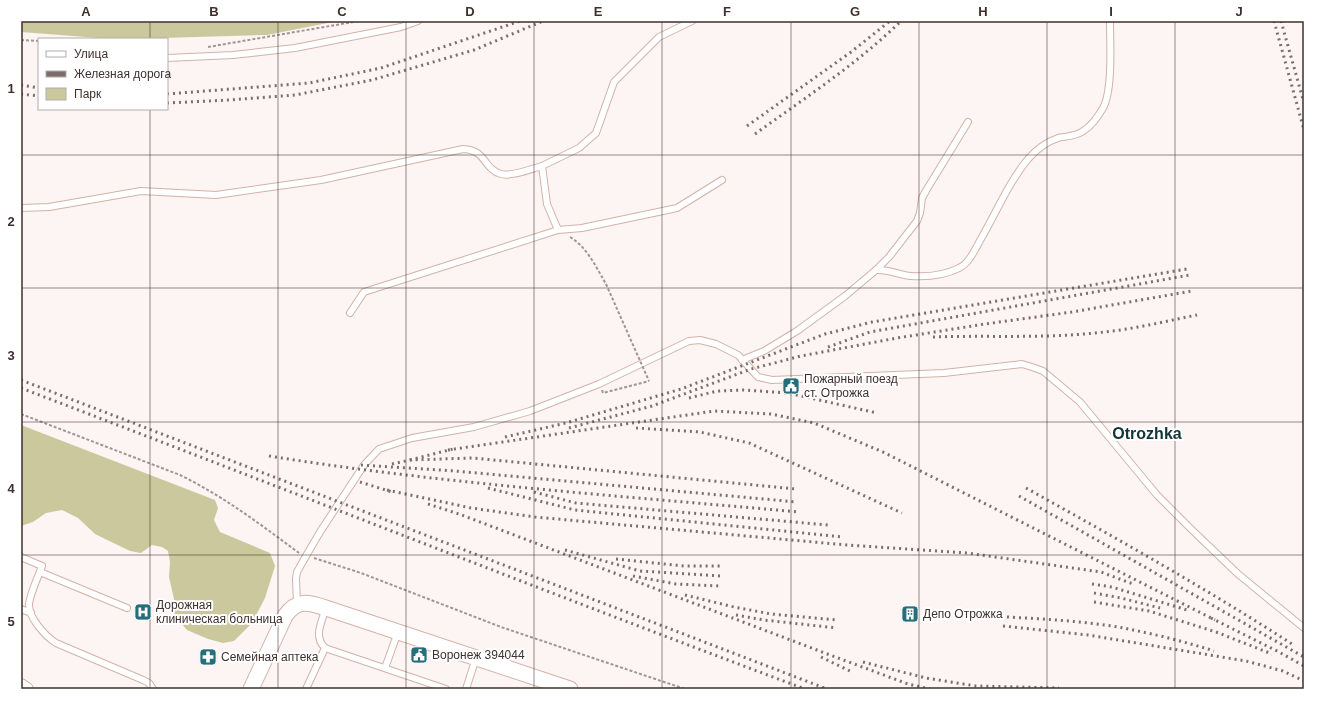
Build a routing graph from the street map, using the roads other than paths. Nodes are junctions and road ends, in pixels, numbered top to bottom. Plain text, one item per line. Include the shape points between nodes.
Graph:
1 (418, 21) edge
2 (692, 21) edge
3 (1110, 21) edge
4 (168, 58) edge
5 (968, 122) dead end
6 (542, 166) junction
7 (722, 180) dead end
8 (21, 208) edge
9 (558, 230) junction
10 (876, 270) junction
11 (350, 313) dead end
12 (742, 360) junction
13 (21, 557) edge
14 (40, 572) junction
15 (297, 604) junction
16 (127, 608) dead end
17 (326, 608) junction
18 (21, 609) edge
19 (31, 613) junction
20 (1304, 628) edge
21 (398, 632) junction
22 (325, 648) junction
23 (476, 658) junction
24 (385, 668) junction
25 (21, 685) edge
26 (27, 689) edge
27 (153, 689) edge
28 (251, 689) edge
29 (306, 689) edge
30 (446, 689) edge
31 (466, 689) edge
32 (570, 689) edge

1 - 4 lane via 401,27 295,48 233,55
2 - 6 lane via 659,38 614,82 596,133 580,148
3 - 10 lane via 1110,68 1103,109 1085,130 1073,136 1050,141 1028,159 966,264 951,271 926,276
5 - 10 lane via 922,198 917,221
6 - 8 lane via 502,175 490,168 478,153 463,149 321,180 216,195 141,190 49,207
6 - 9 lane via 547,204
7 - 9 lane via 677,208 582,228
9 - 11 lane via 364,292
10 - 12 lane via 797,331 764,351
12 - 15 lane via 738,355 716,344 689,340 598,384 530,411 474,427 412,438 379,450 364,465 297,572
12 - 20 lane via 758,377 772,380 944,373 1022,364 1043,371 1080,402 1158,495 1190,528 1238,574
13 - 14 lane via 42,566
14 - 16 lane
14 - 19 lane via 29,604
15 - 17 street via 306,603
15 - 28 street via 285,616
17 - 21 street
17 - 22 lane via 318,636 320,644
18 - 19 lane
19 - 27 lane via 45,635 56,643 144,680
21 - 23 street
21 - 24 lane
22 - 24 lane
22 - 29 lane
23 - 31 lane
23 - 32 street
24 - 30 lane
25 - 26 street

